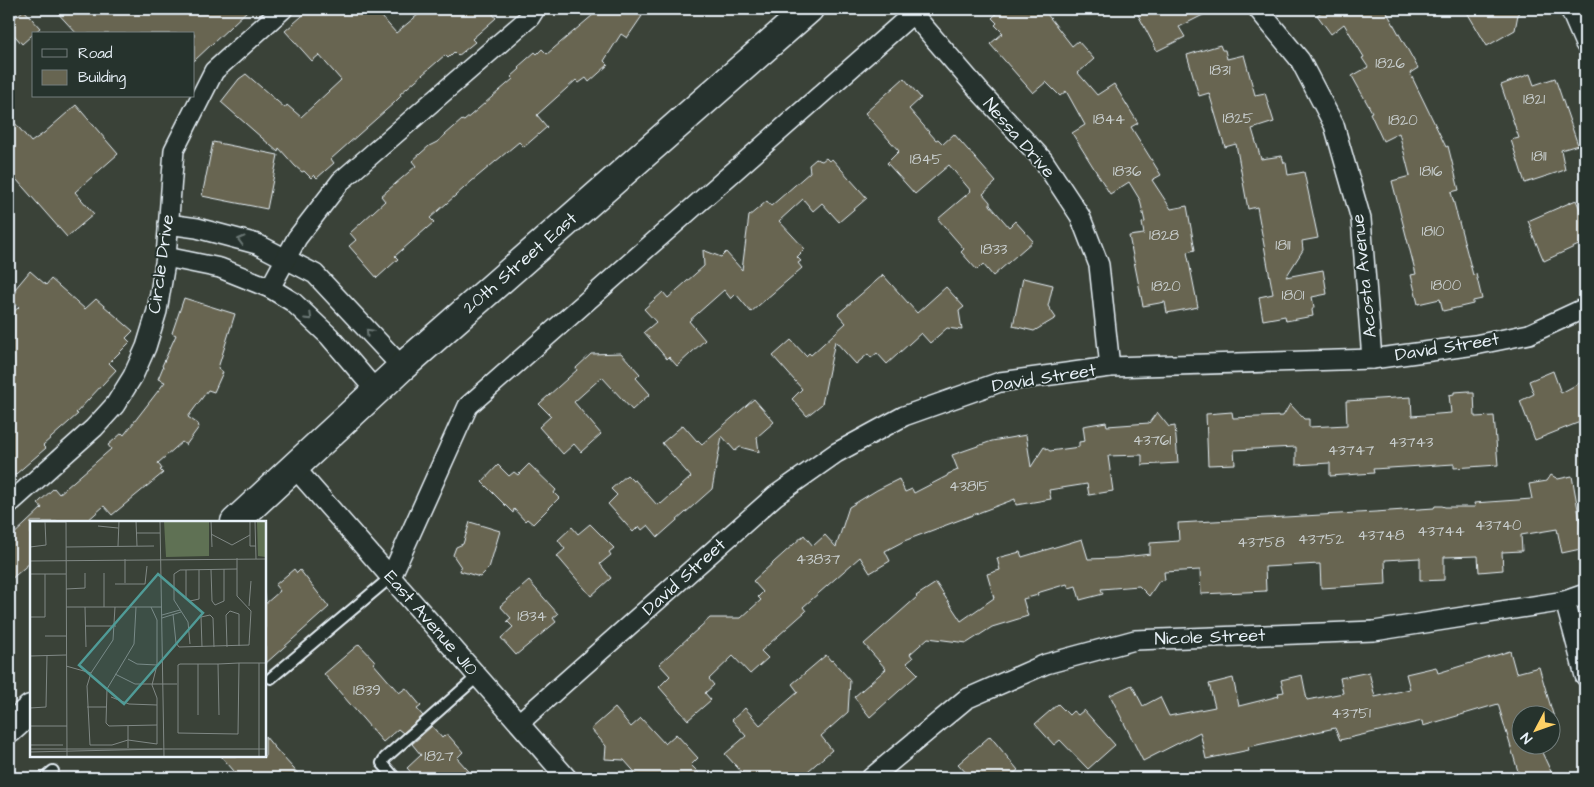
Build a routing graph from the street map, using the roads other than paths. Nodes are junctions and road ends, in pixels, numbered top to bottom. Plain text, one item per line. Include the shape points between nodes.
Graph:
1 (283, 9) edge
2 (535, 9) edge
3 (809, 9) edge
4 (1258, 9) edge
5 (1570, 9) edge
6 (915, 11) edge
7 (1585, 44) edge
8 (168, 224) junction
9 (166, 257) junction
10 (286, 258) junction
11 (270, 288) junction
12 (1585, 308) edge
13 (1372, 359) junction
14 (1110, 367) junction
15 (402, 368) junction
16 (376, 391) junction
17 (294, 467) junction
18 (9, 504) edge
19 (236, 521) edge
20 (391, 577) junction
21 (1585, 594) edge
22 (1565, 602) junction
23 (478, 676) junction
24 (1585, 676) edge
25 (271, 678) dead end
26 (30, 710) edge
27 (519, 723) junction
28 (9, 730) edge
29 (892, 772) edge
30 (395, 778) edge
31 (567, 778) edge
32 (871, 778) edge

1 - 8 street, Circle Drive via 214,70 174,150
2 - 10 street via 530,17 341,180 311,218
3 - 15 main road, 20th Street East
4 - 13 street, Acosta Avenue via 1300,60 1334,125 1361,219
5 - 7 street
6 - 14 street, Nessa Drive via 981,93 1043,160 1080,216 1099,265
6 - 20 street via 468,406
8 - 9 street, Circle Drive
10 -> 8 street via 257,244
9 - 11 street via 220,268
9 - 18 street, Circle Drive via 157,311 146,347 115,405
10 - 11 street
15 -> 10 street via 315,274
11 -> 16 street via 293,302 329,336
12 - 13 street, David Street via 1528,334
13 - 14 street, David Street
14 - 27 street, David Street via 1000,382 904,416 836,453 775,496
15 - 16 main road, 20th Street East
16 - 17 main road, 20th Street East
17 - 19 main road, 20th Street East
17 - 20 street, East Avenue J10
20 - 23 street, East Avenue J10
20 - 25 lane
21 - 22 street, Nicole Street
22 - 24 street
22 - 29 street, Nicole Street via 1374,632 1136,640 1046,664 966,699
23 - 27 street, East Avenue J10
23 - 30 lane via 385,758 382,763
26 - 28 main road
27 - 31 street, East Avenue J10
29 - 32 street, Nicole Street

